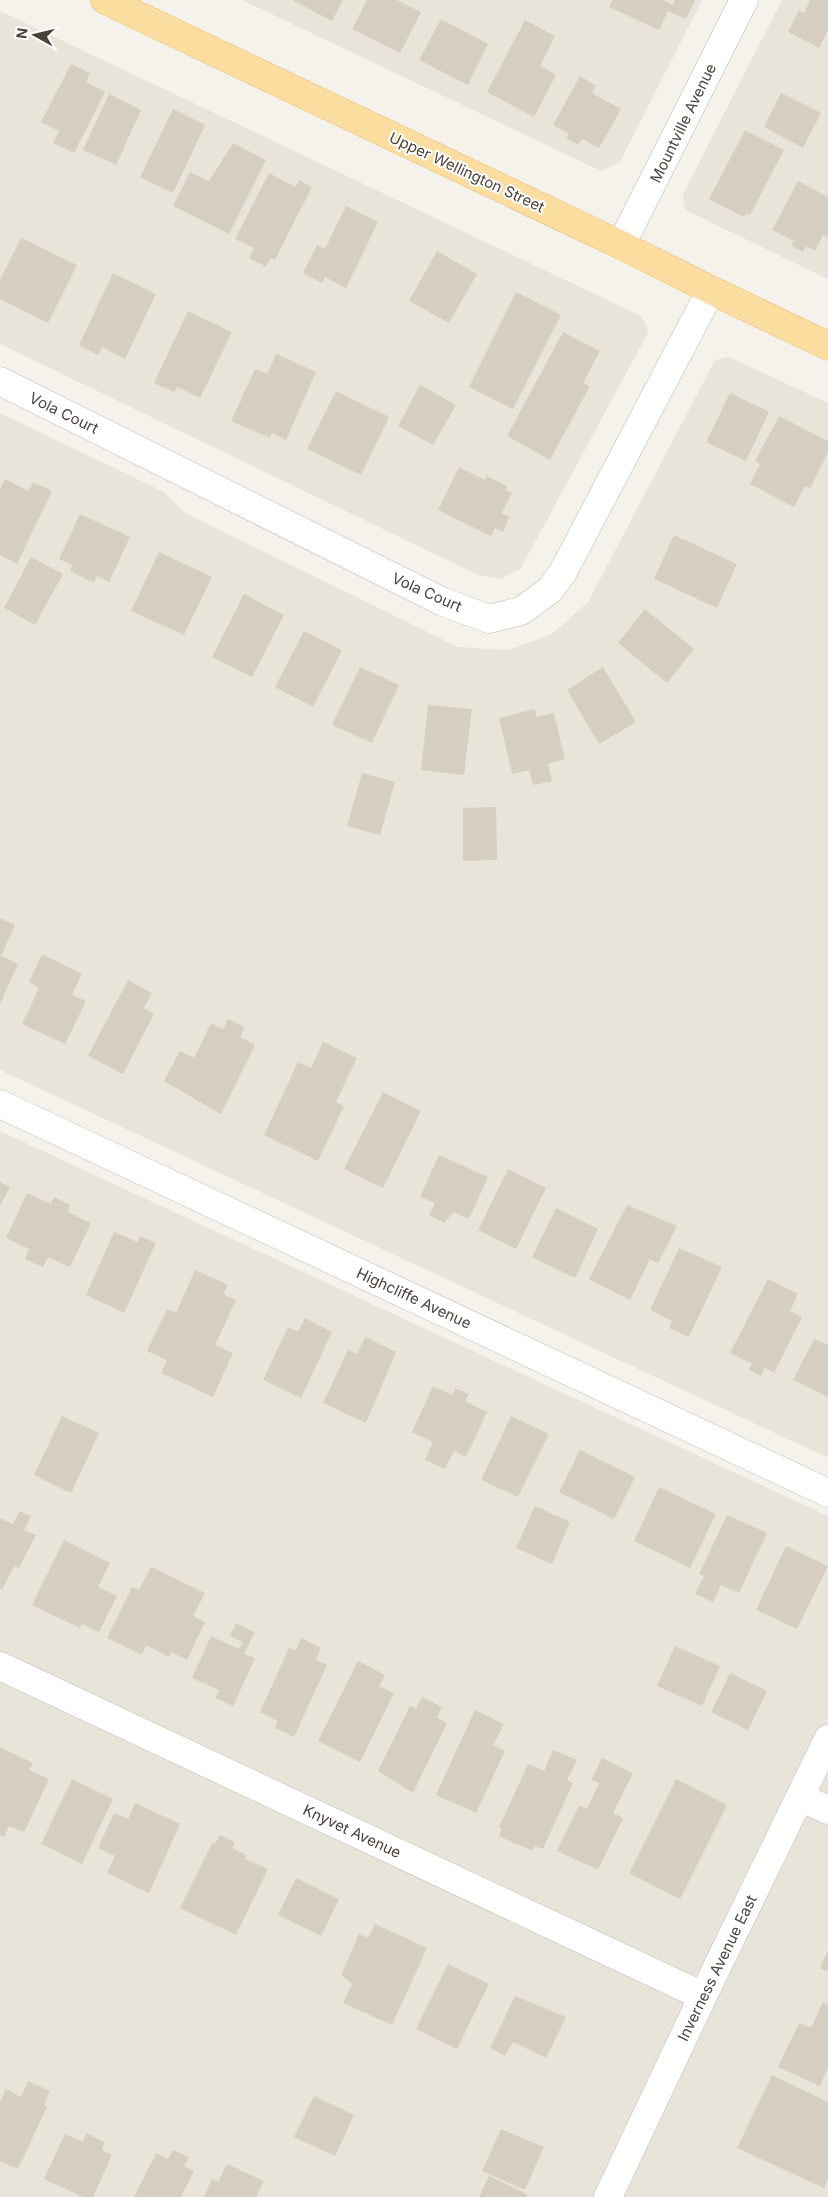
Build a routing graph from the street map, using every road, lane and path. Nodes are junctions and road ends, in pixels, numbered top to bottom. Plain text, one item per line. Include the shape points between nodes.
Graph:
1 (105, 0) edge
2 (744, 0) edge
3 (621, 245) junction
4 (711, 290) junction
5 (828, 346) edge
6 (0, 381) edge
7 (0, 1104) edge
8 (828, 1493) edge
9 (0, 1666) edge
10 (828, 1739) edge
11 (800, 1796) junction
12 (828, 1810) edge
13 (703, 1996) junction
14 (609, 2197) edge

1 - 3 main road, Upper Wellington Street
2 - 3 street, Mountville Avenue
3 - 4 main road, Upper Wellington Street
4 - 5 main road, Upper Wellington Street
4 - 6 street, Vola Court via 563,572 550,590 521,611 489,619 444,602
7 - 8 street, Highcliffe Avenue
9 - 13 street, Knyvet Avenue
10 - 11 street, Inverness Avenue East
11 - 12 street
11 - 13 street, Inverness Avenue East
13 - 14 street, Inverness Avenue East

